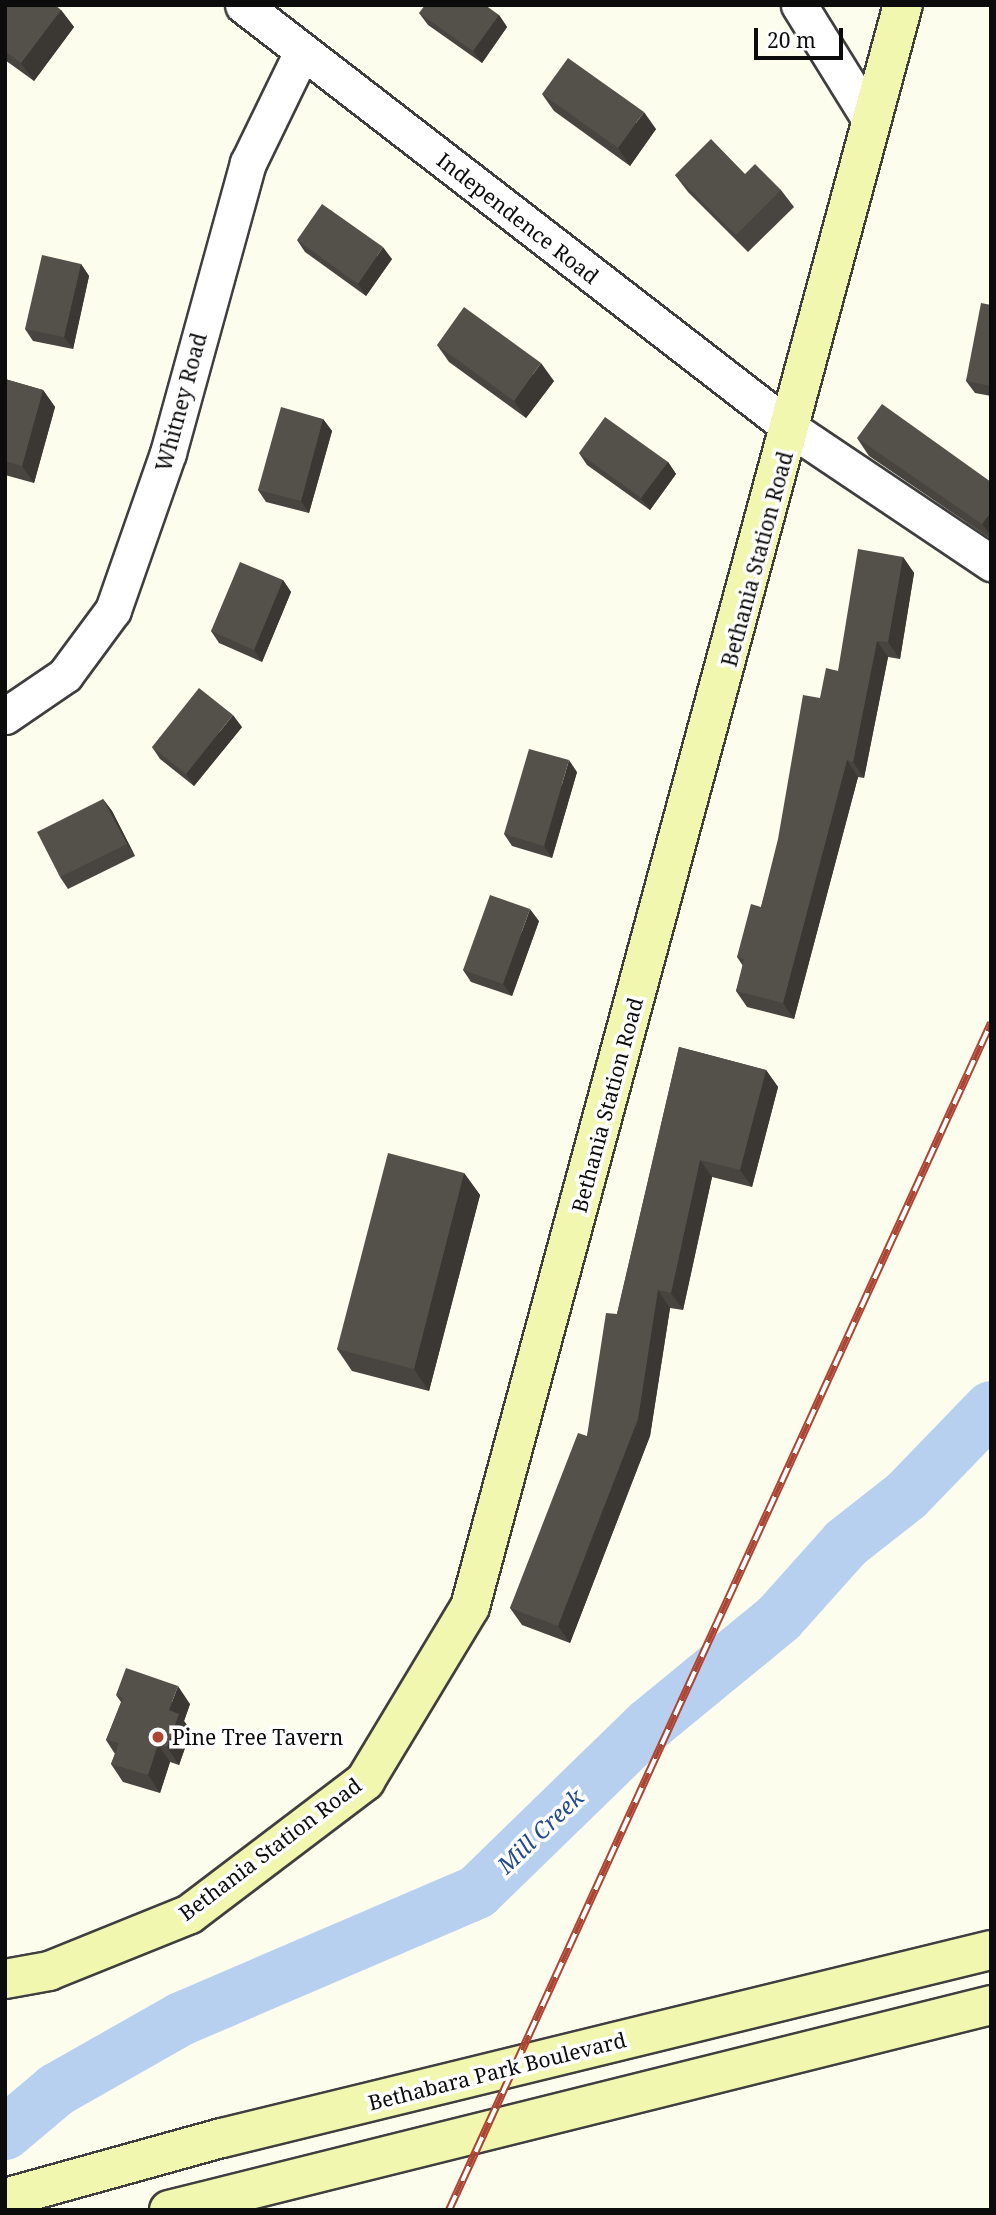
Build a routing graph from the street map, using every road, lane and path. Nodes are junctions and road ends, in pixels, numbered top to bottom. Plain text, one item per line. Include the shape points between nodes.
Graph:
1 (243, 5) edge
2 (799, 5) edge
3 (903, 5) edge
4 (302, 52) junction
5 (869, 118) junction
6 (793, 430) junction
7 (991, 563) edge
8 (5, 716) edge
9 (991, 1950) edge
10 (5, 1979) edge
11 (991, 2005) edge
12 (222, 2138) junction
13 (5, 2197) edge
14 (235, 2200) edge
15 (169, 2210) edge

1 - 4 street, Independence Road
2 - 5 street
3 - 5 street, Bethania Station Road
4 - 6 street, Independence Road
4 - 8 street, Whitney Road via 248,163 168,453 113,610 65,675
5 - 6 street, Bethania Station Road
6 - 7 street, Independence Road
6 - 10 street, Bethania Station Road via 470,1607 365,1781 190,1914 49,1971
9 - 12 street, Bethabara Park Boulevard
11 - 14 street
12 - 13 street, Bethabara Park Boulevard
12 - 14 street
14 - 15 street

